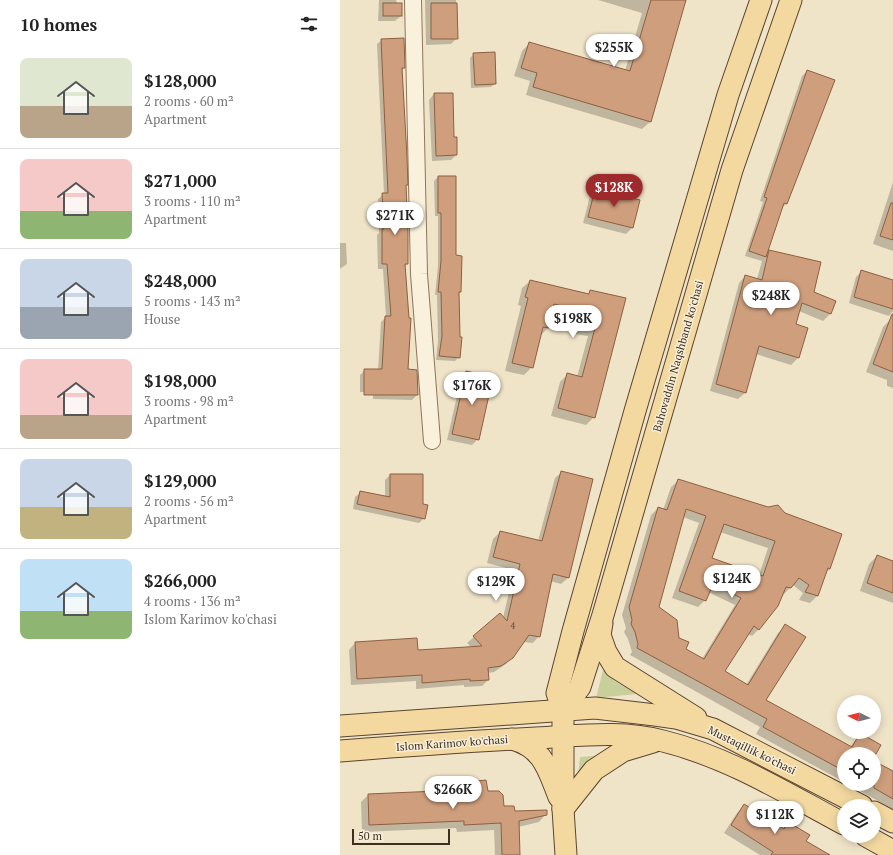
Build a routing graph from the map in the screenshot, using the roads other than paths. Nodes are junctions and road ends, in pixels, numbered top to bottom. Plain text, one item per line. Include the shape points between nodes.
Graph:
1 (414, 0) edge
2 (761, 0) edge
3 (790, 0) edge
4 (432, 441) dead end
5 (603, 615) junction
6 (563, 710) junction
7 (340, 726) edge
8 (713, 729) junction
9 (563, 735) junction
10 (512, 739) junction
11 (661, 740) junction
12 (340, 751) edge
13 (848, 799) edge
14 (563, 809) junction
15 (881, 816) edge
16 (837, 820) edge
17 (893, 822) edge
18 (879, 843) edge
19 (893, 851) edge
20 (566, 855) edge

1 - 4 street via 419,274
2 - 6 main road via 728,95 573,631 557,693
3 - 5 main road, Bahovaddin Naqshband ko'chasi via 732,170
5 - 6 main road, Bahovaddin Naqshband ko'chasi via 580,687
5 - 8 main road via 600,635 606,652 616,667
6 - 7 main road
6 - 8 main road, Mustaqillik ko'chasi via 595,708 655,715 676,718
6 - 9 main road
8 - 13 main road, Mustaqillik ko'chasi
9 - 10 main road, Islom Karimov ko'chasi
9 - 11 main road, Mustaqillik ko'chasi via 621,734
9 - 14 main road
10 - 12 main road, Islom Karimov ko'chasi
10 - 14 main road via 525,743 546,763
11 - 14 main road via 623,751 608,760 594,770
11 - 16 main road, Mustaqillik ko'chasi via 693,749 749,773
14 - 20 main road
15 - 17 main road
18 - 19 main road

